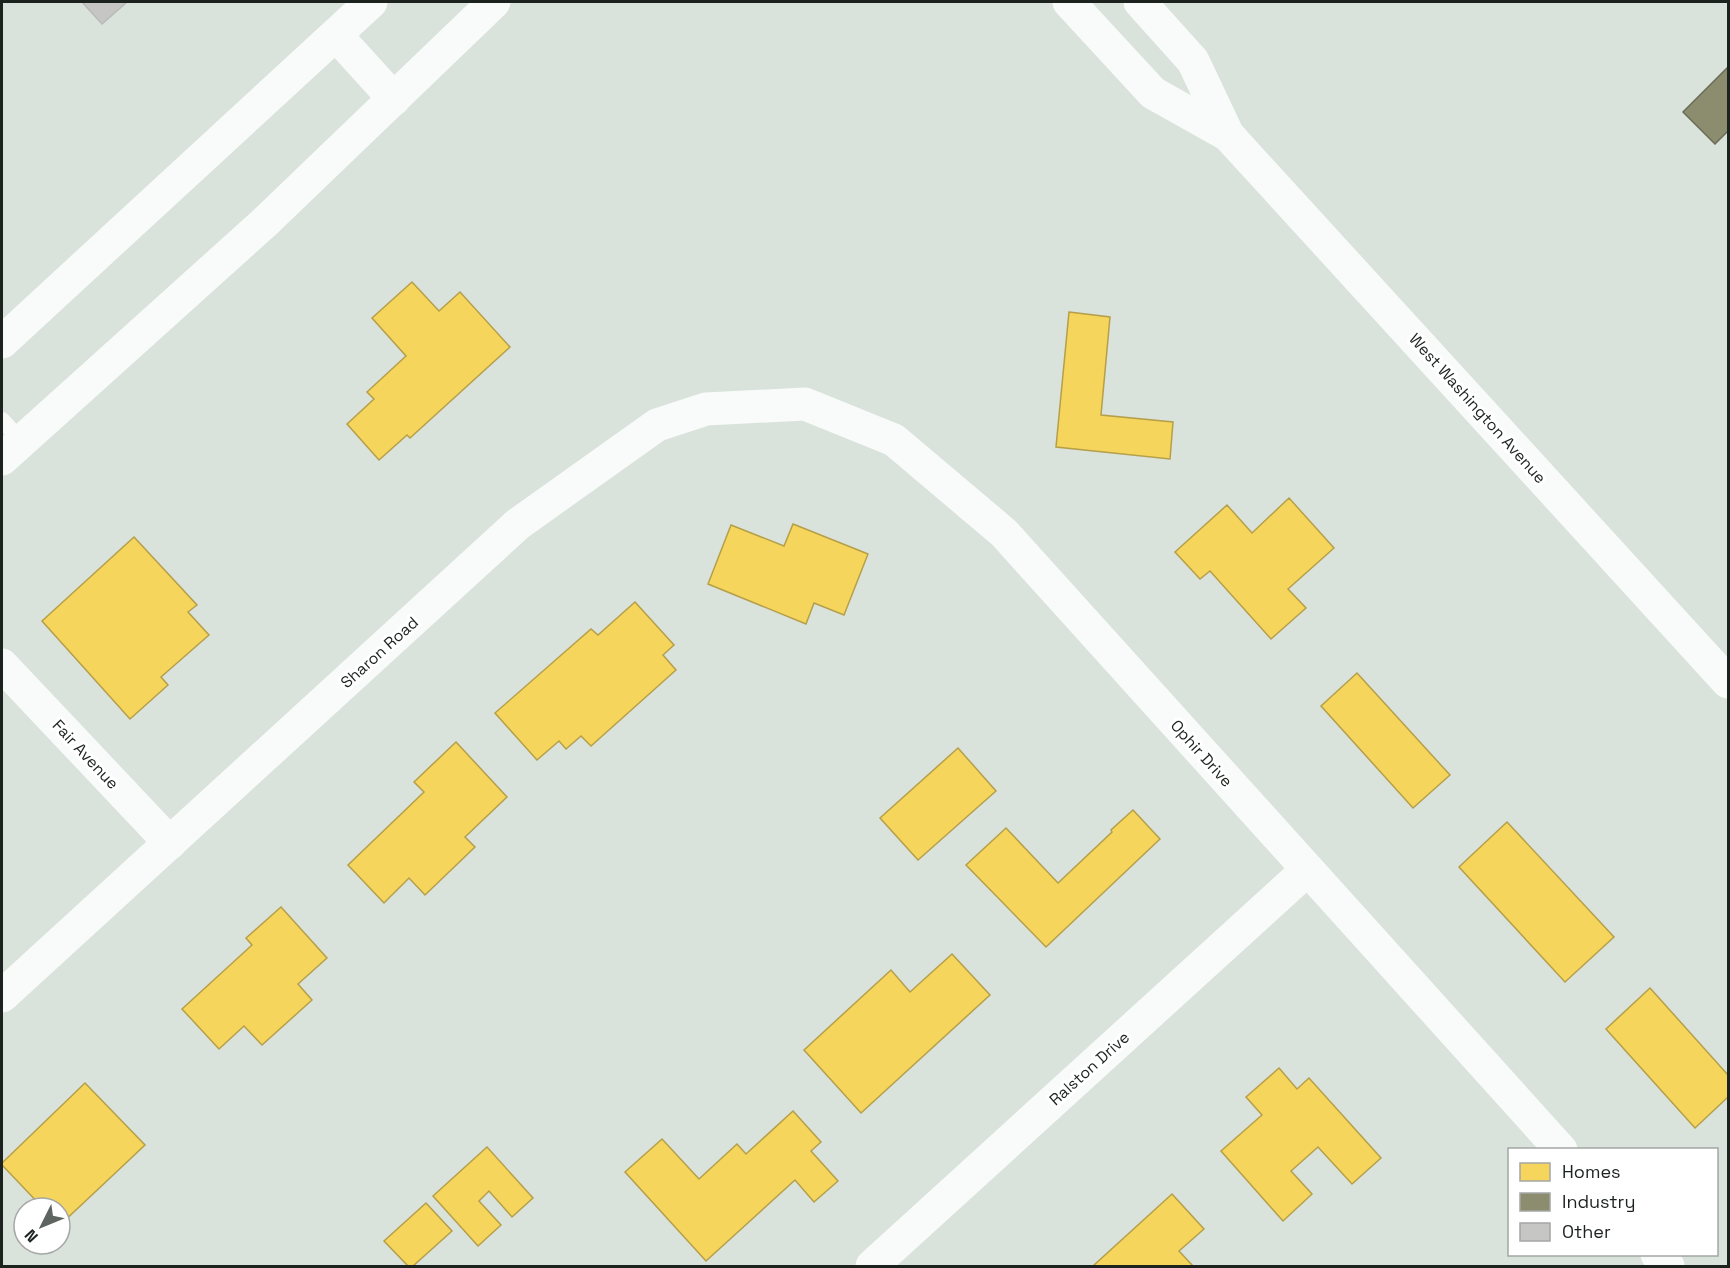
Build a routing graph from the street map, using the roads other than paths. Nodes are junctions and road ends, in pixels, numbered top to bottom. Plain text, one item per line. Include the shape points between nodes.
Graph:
1 (371, 2) edge
2 (494, 2) edge
3 (1069, 2) edge
4 (1140, 2) edge
5 (336, 35) junction
6 (394, 99) junction
7 (1228, 135) junction
8 (2, 342) edge
9 (805, 404) joint
10 (8, 440) edge
11 (2, 664) edge
12 (1728, 682) edge
13 (170, 843) junction
14 (1307, 870) junction
15 (2, 996) edge
16 (1560, 1148) edge
17 (872, 1266) edge

1 - 5 street
2 - 6 street
3 - 7 street, West Washington Avenue via 1153,93
4 - 7 street, West Washington Avenue via 1193,61
5 - 6 street
5 - 8 street
6 - 10 street via 264,223
7 - 12 street, West Washington Avenue
9 - 13 street, Sharon Road via 706,409 657,425 518,524
9 - 14 street, Ophir Drive via 894,440 1004,533
11 - 13 street, Fair Avenue
13 - 15 street, Sharon Road
14 - 16 street, Ophir Drive
14 - 17 street, Ralston Drive

